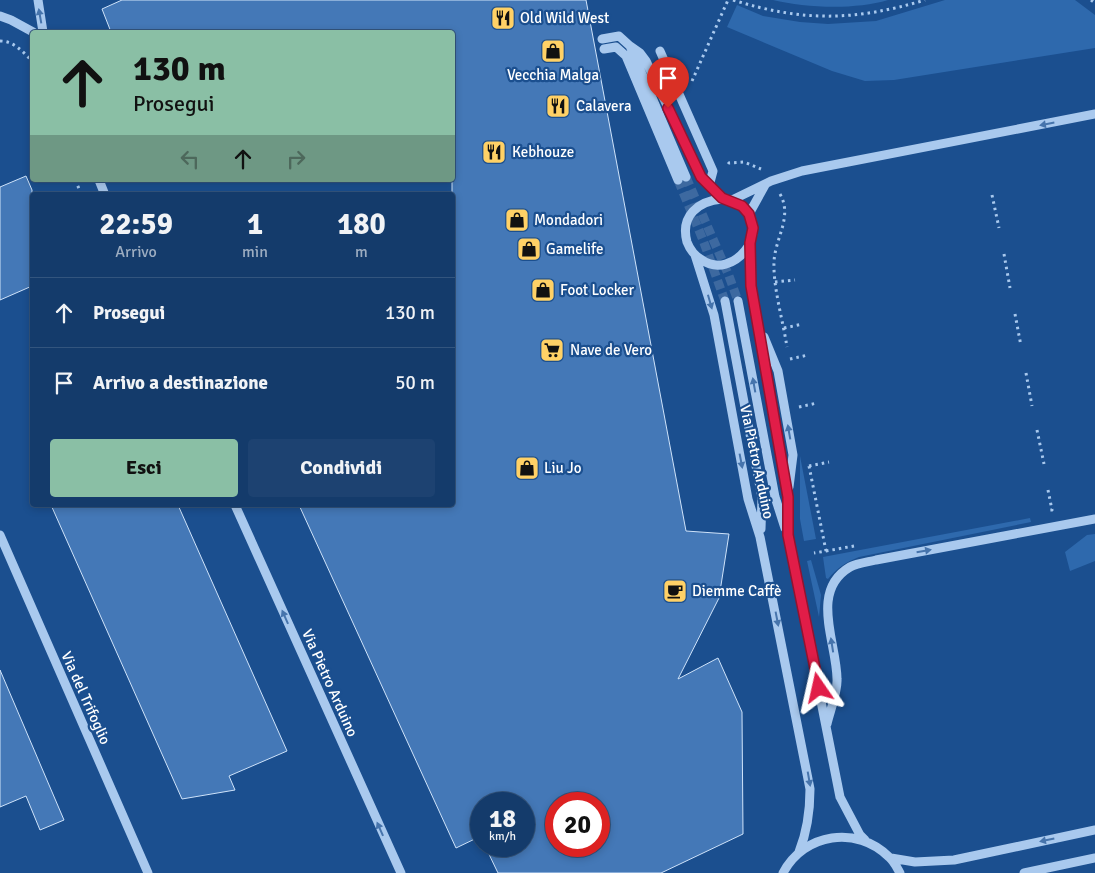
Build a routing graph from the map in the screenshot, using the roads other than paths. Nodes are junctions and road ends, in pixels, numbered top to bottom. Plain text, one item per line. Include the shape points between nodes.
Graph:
1 (38, 0) edge
2 (0, 16) edge
3 (30, 30) edge
4 (43, 30) edge
5 (602, 39) dead end
6 (630, 46) junction
7 (604, 49) dead end
8 (660, 50) dead end
9 (1095, 114) edge
10 (765, 185) junction
11 (709, 186) junction
12 (726, 200) junction
13 (749, 214) junction
14 (750, 243) junction
15 (695, 255) junction
16 (738, 301) tunnel mouth
17 (725, 302) tunnel mouth
18 (236, 507) edge
19 (1095, 519) edge
20 (0, 534) edge
21 (788, 535) junction
22 (760, 537) junction
23 (826, 726) junction
24 (1095, 830) edge
25 (865, 840) junction
26 (799, 852) junction
27 (891, 858) junction
28 (1095, 858) edge
29 (396, 862) junction
30 (148, 873) edge
31 (401, 873) edge
32 (407, 873) edge
33 (783, 873) edge
34 (900, 873) edge
35 (1024, 873) edge

4 -> 1 street
2 - 3 street
5 - 6 street via 619,36
6 - 7 street via 682,179 626,56 616,47
6 - 11 street via 646,61 701,177
8 - 11 street via 713,171
9 -> 10 street via 802,171
10 - 12 street
10 - 13 street
11 - 12 street
12 - 13 street via 742,206
12 - 15 street via 710,200 692,212 685,234
13 - 14 street via 753,228
14 - 15 street via 736,260 726,264 704,262
21 -> 14 street, Via Pietro Arduino via 788,497 750,274
15 -> 22 street, Via Pietro Arduino via 714,315 748,499
21 -> 16 street via 775,497
17 - 22 street via 762,498
29 -> 18 street, Via Pietro Arduino
23 -> 19 street via 838,680 826,606 837,577 850,567 876,560
20 - 30 street, Via del Trifoglio
21 - 23 street, Via Pietro Arduino
22 -> 26 street, Via Pietro Arduino via 810,788 807,824
23 - 25 street, Via Pietro Arduino via 840,797
24 -> 27 street via 954,860 915,862
25 - 26 street via 830,837
25 - 27 street
26 - 33 street
27 - 34 street
28 - 35 street
29 - 31 street, Via Pietro Arduino
29 - 32 street

